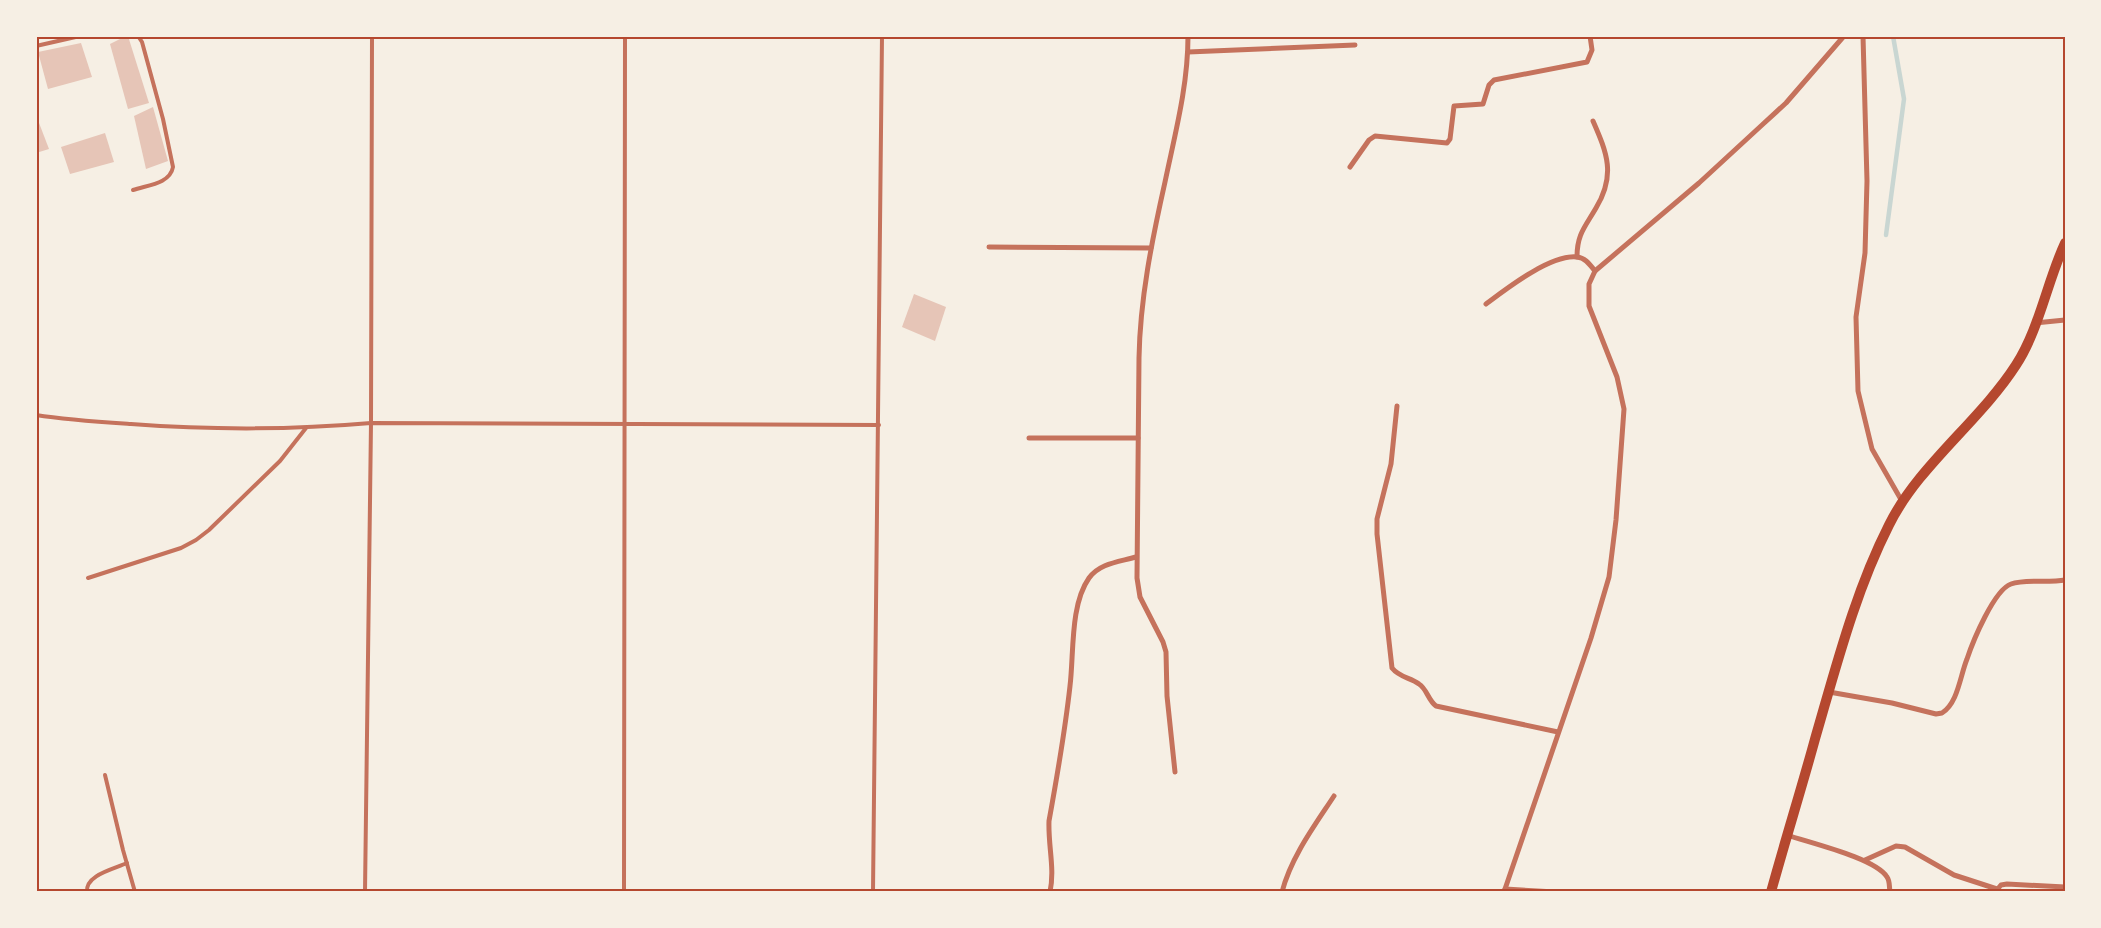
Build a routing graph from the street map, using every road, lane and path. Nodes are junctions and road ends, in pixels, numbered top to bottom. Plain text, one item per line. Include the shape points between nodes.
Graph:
1 (80, 36) edge
2 (138, 36) edge
3 (372, 36) edge
4 (625, 36) edge
5 (882, 36) edge
6 (1188, 36) edge
7 (1590, 36) edge
8 (1844, 36) edge
9 (1863, 36) edge
10 (1355, 45) dead end
11 (36, 46) edge
12 (1188, 52) junction
13 (1593, 121) dead end
14 (1350, 167) dead end
15 (133, 190) dead end
16 (2065, 243) edge
17 (989, 247) dead end
18 (1151, 248) junction
19 (1577, 257) junction
20 (1595, 271) junction
21 (1486, 304) dead end
22 (2065, 320) edge
23 (2035, 323) junction
24 (1398, 406) dead end
25 (36, 414) edge
26 (371, 423) junction
27 (625, 424) junction
28 (879, 425) junction
29 (306, 428) junction
30 (1028, 438) dead end
31 (1138, 438) junction
32 (1903, 503) junction
33 (1136, 557) junction
34 (88, 578) dead end
35 (2065, 580) edge
36 (1828, 692) junction
37 (1558, 732) junction
38 (1175, 772) dead end
39 (105, 775) dead end
40 (1334, 796) dead end
41 (1786, 835) junction
42 (1865, 860) junction
43 (127, 863) junction
44 (2065, 888) edge
45 (1505, 890) edge
46 (1996, 890) edge
47 (87, 892) edge
48 (136, 892) edge
49 (365, 892) edge
50 (624, 892) edge
51 (873, 892) edge
52 (1050, 892) edge
53 (1282, 892) edge
54 (1555, 892) edge
55 (1771, 892) edge
56 (1890, 892) edge

1 - 11 lane
2 - 15 lane via 163,119 173,167 172,173 164,180
3 - 26 lane
4 - 27 lane
5 - 28 lane
6 - 12 street
7 - 14 street via 1592,50 1586,62 1494,80 1483,104 1454,106 1447,143 1375,136
8 - 20 street via 1786,103 1699,183
9 - 32 street via 1867,180 1865,253 1856,317 1858,391 1872,449
10 - 12 street
12 - 18 street via 1184,92
13 - 19 street via 1607,157 1608,170 1603,195 1578,238
16 - 23 main road
17 - 18 street
18 - 31 street via 1140,325
19 - 20 street
19 - 21 street via 1560,259 1526,276
20 - 37 street via 1589,284 1589,306 1617,377 1624,409 1624,430 1609,577
22 - 23 street
23 - 32 main road via 2016,366
24 - 37 street via 1391,464 1377,519 1392,668 1418,683 1436,706
25 - 29 lane via 169,426
26 - 27 lane
26 - 29 lane
26 - 49 lane
27 - 28 lane
27 - 50 lane
28 - 51 lane
29 - 34 lane via 280,461 196,540 181,548
30 - 31 street
31 - 33 street
32 - 36 main road via 1878,549
33 - 38 street via 1140,597 1166,652
33 - 52 street via 1099,567 1085,584 1077,606 1070,687 1049,821 1053,877
35 - 36 street via 2013,583 2005,587 1980,629 1952,702 1942,713
36 - 41 main road
37 - 45 street
39 - 43 lane
40 - 53 street via 1314,826 1286,878
41 - 42 street
41 - 55 main road
42 - 46 street via 1896,846 1905,847 1954,875
42 - 56 street via 1886,874
43 - 47 lane via 91,879
43 - 48 lane
44 - 46 street via 2018,883 2001,885
45 - 54 street

